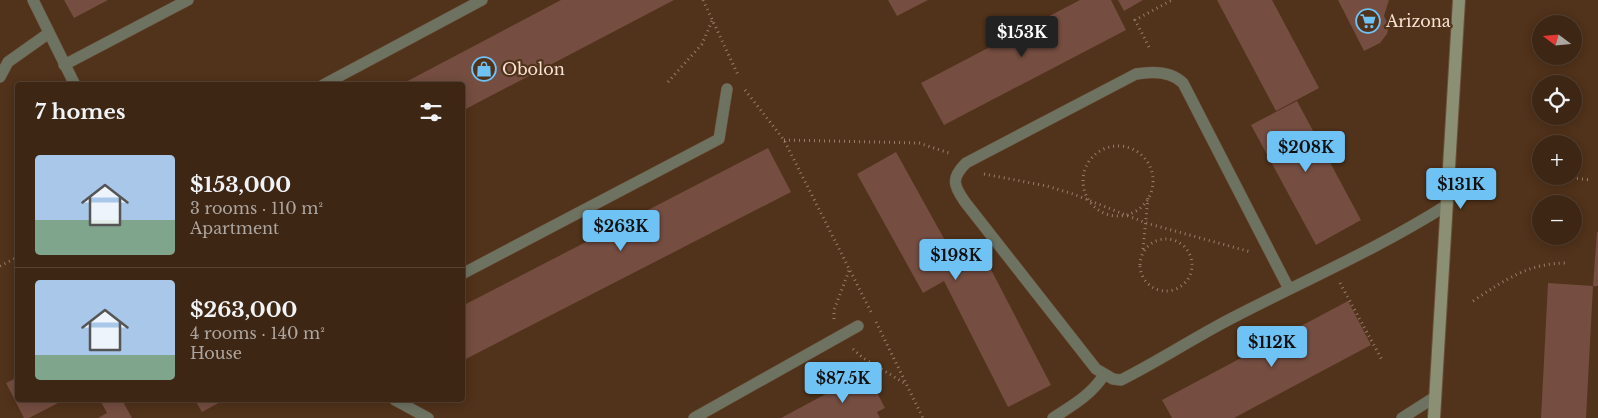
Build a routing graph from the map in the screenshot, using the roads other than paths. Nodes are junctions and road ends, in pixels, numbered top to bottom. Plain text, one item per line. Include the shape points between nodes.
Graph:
1 (32, 0) edge
2 (188, 0) edge
3 (482, 0) edge
4 (1459, 0) edge
5 (49, 33) junction
6 (64, 65) junction
7 (0, 77) edge
8 (73, 82) edge
9 (329, 82) edge
10 (727, 89) dead end
11 (1447, 205) junction
12 (465, 272) edge
13 (1289, 289) junction
14 (858, 326) dead end
15 (1104, 375) junction
16 (1435, 397) junction
17 (399, 402) edge
18 (428, 418) edge
19 (694, 418) edge
20 (1053, 418) edge
21 (1402, 418) edge
22 (1434, 418) edge

1 - 5 lane
2 - 6 lane
3 - 9 lane
4 - 11 main road
5 - 6 lane
5 - 7 lane via 8,62
6 - 8 lane
10 - 12 lane via 719,139
11 - 13 lane
11 - 16 main road
13 - 15 lane via 1121,380
13 - 15 lane via 1183,83 1176,76 1147,72 1136,74 966,162 955,180 956,188 1096,369
14 - 19 lane
15 - 20 lane via 1086,397
16 - 21 lane
16 - 22 main road
17 - 18 lane

